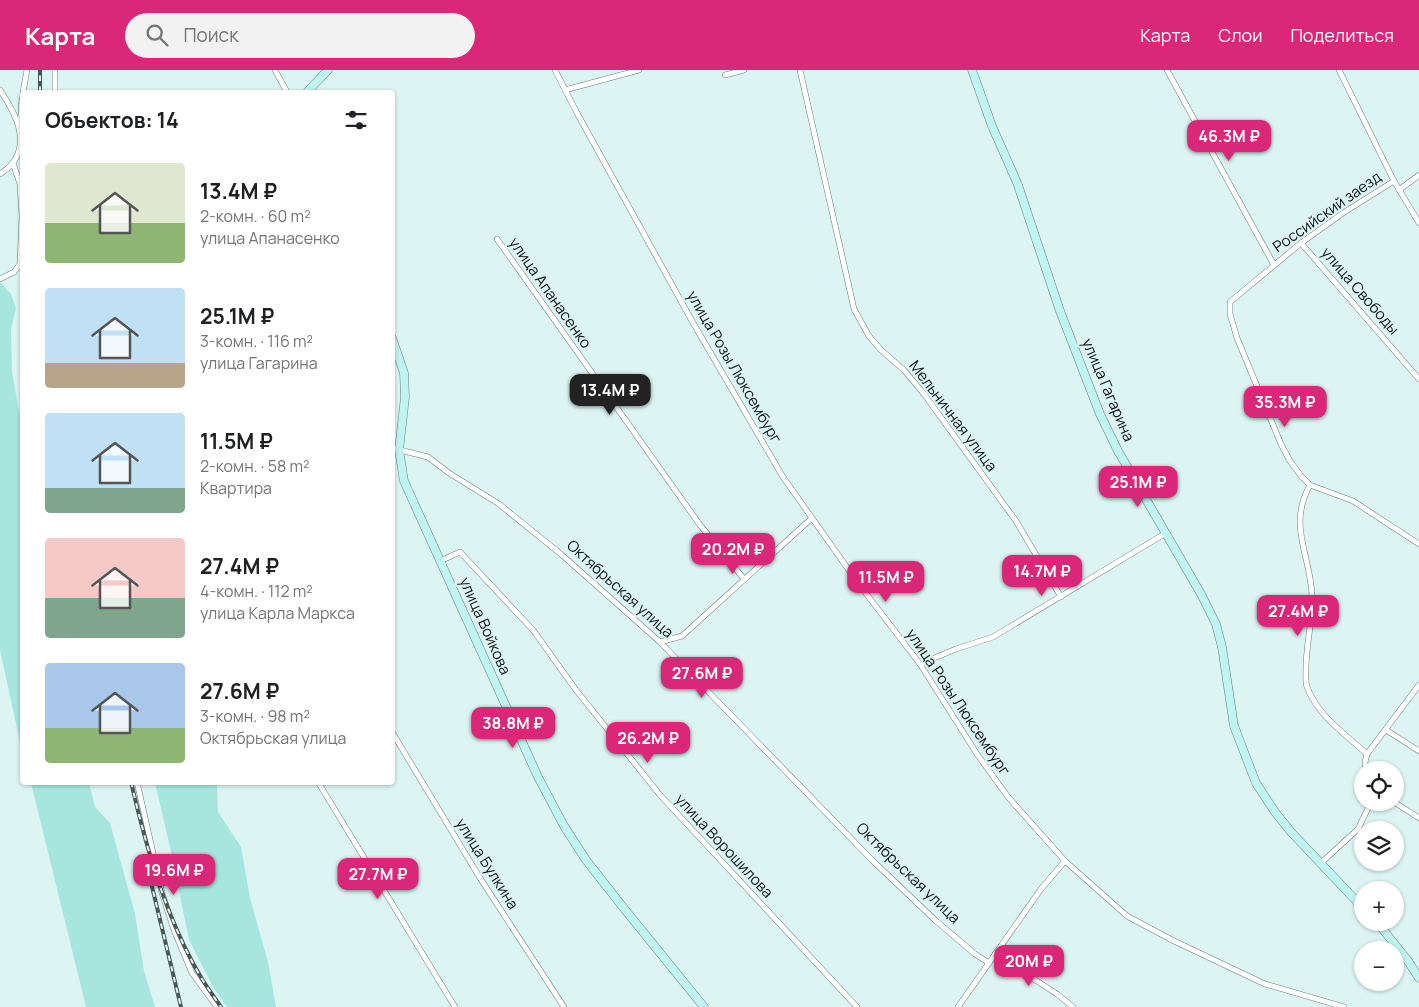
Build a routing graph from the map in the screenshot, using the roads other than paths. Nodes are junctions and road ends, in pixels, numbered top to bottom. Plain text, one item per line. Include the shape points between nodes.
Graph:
1 (27, 70) edge
2 (55, 70) edge
3 (275, 70) edge
4 (328, 70) edge
5 (555, 70) edge
6 (639, 70) edge
7 (744, 70) edge
8 (800, 70) edge
9 (972, 70) edge
10 (1167, 70) edge
11 (1339, 70) edge
12 (726, 75) dead end
13 (0, 90) edge
14 (24, 90) edge
15 (55, 90) edge
16 (286, 90) edge
17 (309, 90) edge
18 (565, 90) junction
19 (20, 131) joint
20 (12, 163) junction
21 (0, 174) edge
22 (1419, 175) edge
23 (1394, 181) junction
24 (20, 184) edge
25 (1399, 190) junction
26 (1419, 223) edge
27 (496, 239) dead end
28 (1301, 242) junction
29 (20, 264) edge
30 (1274, 265) junction
31 (0, 278) edge
32 (395, 347) edge
33 (1419, 379) edge
34 (396, 449) edge
35 (1310, 485) junction
36 (812, 518) junction
37 (1166, 534) junction
38 (1419, 544) edge
39 (440, 561) junction
40 (744, 579) junction
41 (1061, 598) junction
42 (660, 642) junction
43 (920, 664) junction
44 (1419, 685) edge
45 (1386, 730) junction
46 (395, 737) edge
47 (1419, 751) edge
48 (1367, 754) junction
49 (1365, 761) edge
50 (139, 785) edge
51 (320, 785) edge
52 (1404, 808) edge
53 (1367, 811) edge
54 (1419, 818) edge
55 (1066, 861) junction
56 (1321, 863) junction
57 (1354, 898) edge
58 (1384, 931) edge
59 (995, 954) junction
60 (989, 964) junction
61 (1419, 978) edge
62 (217, 1007) edge
63 (455, 1007) edge
64 (564, 1007) edge
65 (704, 1007) edge
66 (857, 1007) edge
67 (958, 1007) edge
68 (1073, 1007) edge
69 (1344, 1007) edge

1 - 14 street
2 - 15 street
3 - 16 street
4 - 17 main road
5 - 18 street, улица Розы Люксембург
6 - 18 street
7 - 12 street
8 - 41 street, Мельничная улица via 854,309 869,336 924,394 1010,513
9 - 37 main road, улица Гагарина via 1018,186 1060,311 1100,414
10 - 30 street
11 - 23 street
13 - 19 street via 13,110
18 - 36 street, улица Розы Люксембург via 688,313 783,477
19 - 20 street via 19,149
20 - 21 street
20 - 24 street
22 - 25 street, Российский заезд
23 - 25 street
23 - 28 street, Российский заезд
25 - 26 street
27 - 40 street, улица Апанасенко via 700,525
28 - 30 street, Российский заезд
28 - 33 street, улица Свободы
29 - 31 street via 14,272
30 - 35 street, Российский заезд via 1230,302 1230,314 1236,338 1281,444
32 - 34 main road via 404,373 405,397
34 - 39 main road, улица Войкова via 404,481
34 - 42 street, Октябрьская улица via 428,457 499,504
35 - 38 street via 1353,501
35 - 48 street via 1300,512 1299,528 1312,596 1306,684 1326,718
36 - 40 street
36 - 43 street, улица Розы Люксембург
37 - 41 street
37 - 56 main road, улица Гагарина via 1216,624 1234,726 1256,783 1286,826
39 - 65 main road, улица Войкова via 538,777 564,826 586,860
39 - 66 street, улица Ворошилова via 460,552 533,630 576,690 660,795
40 - 42 street via 682,636
41 - 43 street via 994,637
42 - 60 street, Октябрьская улица via 872,860 935,920
43 - 55 street, улица Розы Люксембург via 1008,796
44 - 45 street
45 - 47 street
45 - 48 street
46 - 64 street, улица Булкина via 480,878
48 - 49 street
50 - 62 street via 162,893 174,930 192,973
51 - 63 street
52 - 54 street
53 - 56 street via 1358,829
55 - 59 street via 1041,889
55 - 69 street, улица Розы Люксембург via 1127,916 1174,941 1265,984
56 - 57 main road, улица Гагарина
58 - 61 main road
59 - 60 street
59 - 68 street
60 - 67 street

